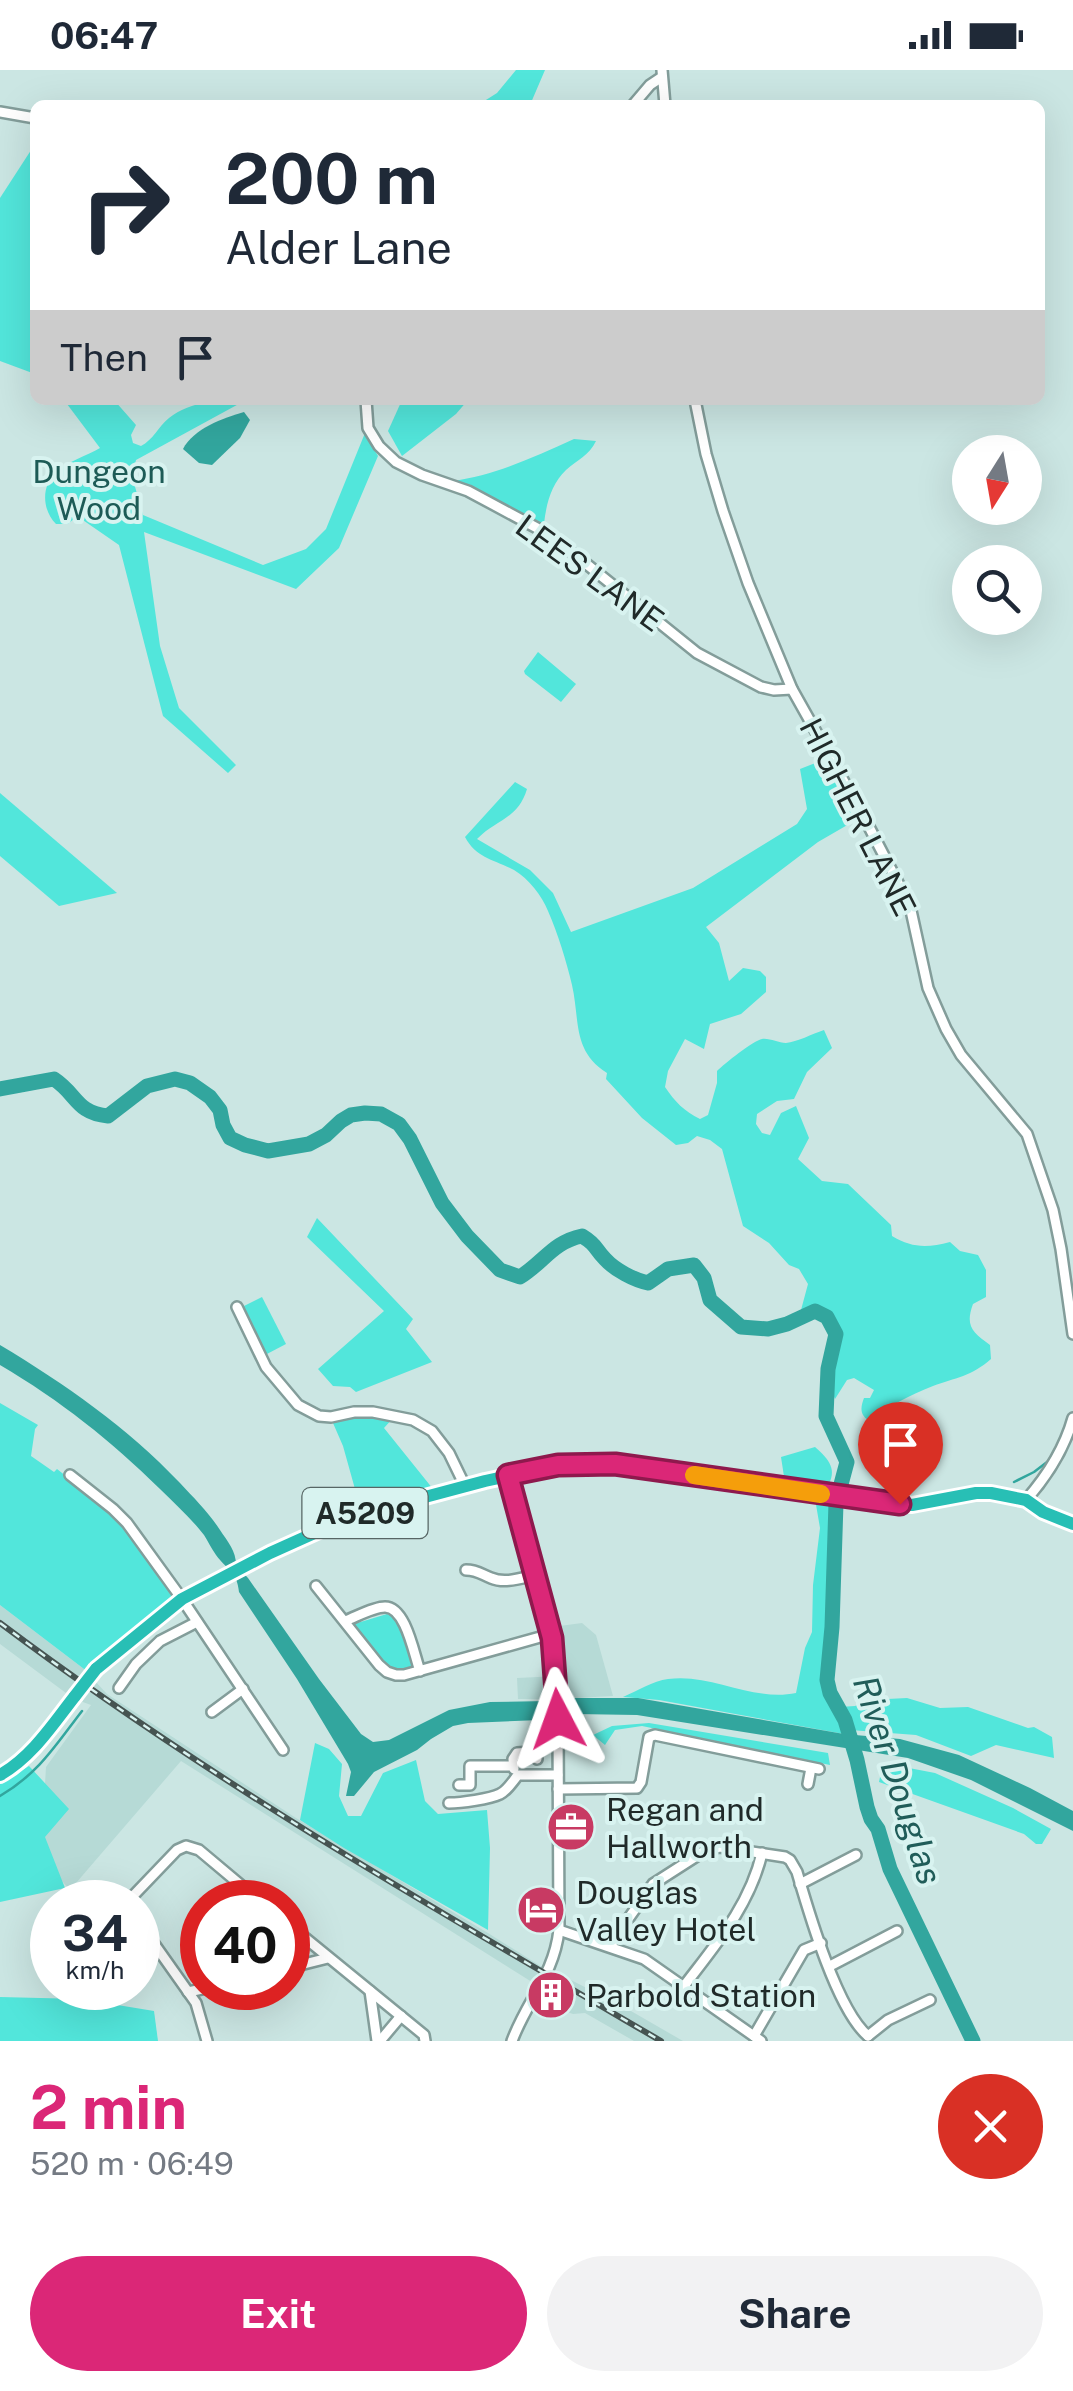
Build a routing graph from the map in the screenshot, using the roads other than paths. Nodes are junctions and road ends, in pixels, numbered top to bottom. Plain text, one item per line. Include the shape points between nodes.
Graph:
1 (662, 74) edge
2 (637, 100) edge
3 (665, 100) edge
4 (0, 112) edge
5 (30, 117) edge
6 (366, 405) edge
7 (696, 405) edge
8 (792, 689) junction
9 (237, 1307) dead end
10 (1073, 1334) edge
11 (1073, 1418) edge
12 (70, 1474) dead end
13 (508, 1475) junction
14 (465, 1486) junction
15 (1026, 1500) junction
16 (1073, 1524) edge
17 (473, 1574) dead end
18 (535, 1575) junction
19 (316, 1586) dead end
20 (182, 1600) junction
21 (345, 1621) junction
22 (197, 1622) junction
23 (550, 1634) junction
24 (420, 1671) junction
25 (118, 1688) dead end
26 (242, 1689) junction
27 (210, 1713) dead end
28 (284, 1750) dead end
29 (537, 1759) dead end
30 (515, 1771) junction
31 (0, 1775) edge
32 (558, 1775) junction
33 (808, 1784) dead end
34 (460, 1785) dead end
35 (558, 1788) junction
36 (449, 1803) dead end
37 (762, 1853) junction
38 (856, 1855) dead end
39 (148, 1880) edge
40 (235, 1880) edge
41 (800, 1884) junction
42 (559, 1930) junction
43 (897, 1931) dead end
44 (310, 1943) edge
45 (821, 1943) junction
46 (611, 1946) junction
47 (160, 1952) edge
48 (328, 1958) junction
49 (310, 1962) edge
50 (830, 1966) junction
51 (180, 1981) edge
52 (684, 1986) junction
53 (370, 1991) junction
54 (930, 2000) dead end
55 (198, 2010) edge
56 (401, 2016) junction
57 (868, 2038) edge
58 (757, 2039) edge
59 (207, 2041) edge
60 (379, 2041) edge
61 (425, 2041) edge
62 (512, 2041) edge

1 - 2 street
1 - 3 street
4 - 5 street
6 - 8 street, LEES LANE via 368,428 396,462 537,528 697,652 760,686
7 - 8 street, HIGHER LANE via 723,511
8 - 10 street, HIGHER LANE via 910,906 928,988 946,1029 1027,1134 1053,1210
9 - 14 street via 266,1367 298,1405 332,1418 373,1412 414,1420 449,1453
11 - 15 street via 1052,1468
12 - 20 street via 127,1524
13 - 14 highway, A5209
13 - 15 highway, A5209 via 615,1464 920,1505 976,1492
13 - 18 street
14 - 20 highway, A5209 via 350,1517
15 - 16 highway, A5209
17 - 18 street via 502,1581
18 - 23 street
19 - 21 street
20 - 22 street
20 - 31 highway, A5209, bridge via 96,1669 36,1746
21 - 24 street via 387,1672
21 - 24 street via 394,1610 402,1616
22 - 25 street via 160,1642
22 - 26 street
23 - 24 street
23 - 32 street
26 - 27 street
26 - 28 street
29 - 30 street via 532,1752 517,1753
30 - 32 street
30 - 34 street via 470,1766 470,1786
30 - 36 street via 502,1794
32 - 35 street
33 - 35 street via 815,1768 651,1735 637,1788
35 - 42 street
37 - 41 street via 790,1860
37 - 46 street via 706,1850 653,1884
37 - 52 street via 740,1911
38 - 41 street
39 - 40 street via 186,1846
41 - 45 street
42 - 46 street
42 - 62 street via 554,1960
43 - 50 street
44 - 48 street
45 - 50 street
45 - 58 street via 804,1950
46 - 52 street
47 - 51 street
48 - 49 street
48 - 53 street
50 - 57 street via 844,2006
52 - 58 street
53 - 56 street
53 - 60 street
54 - 57 street
55 - 59 street
56 - 60 street
56 - 61 street

